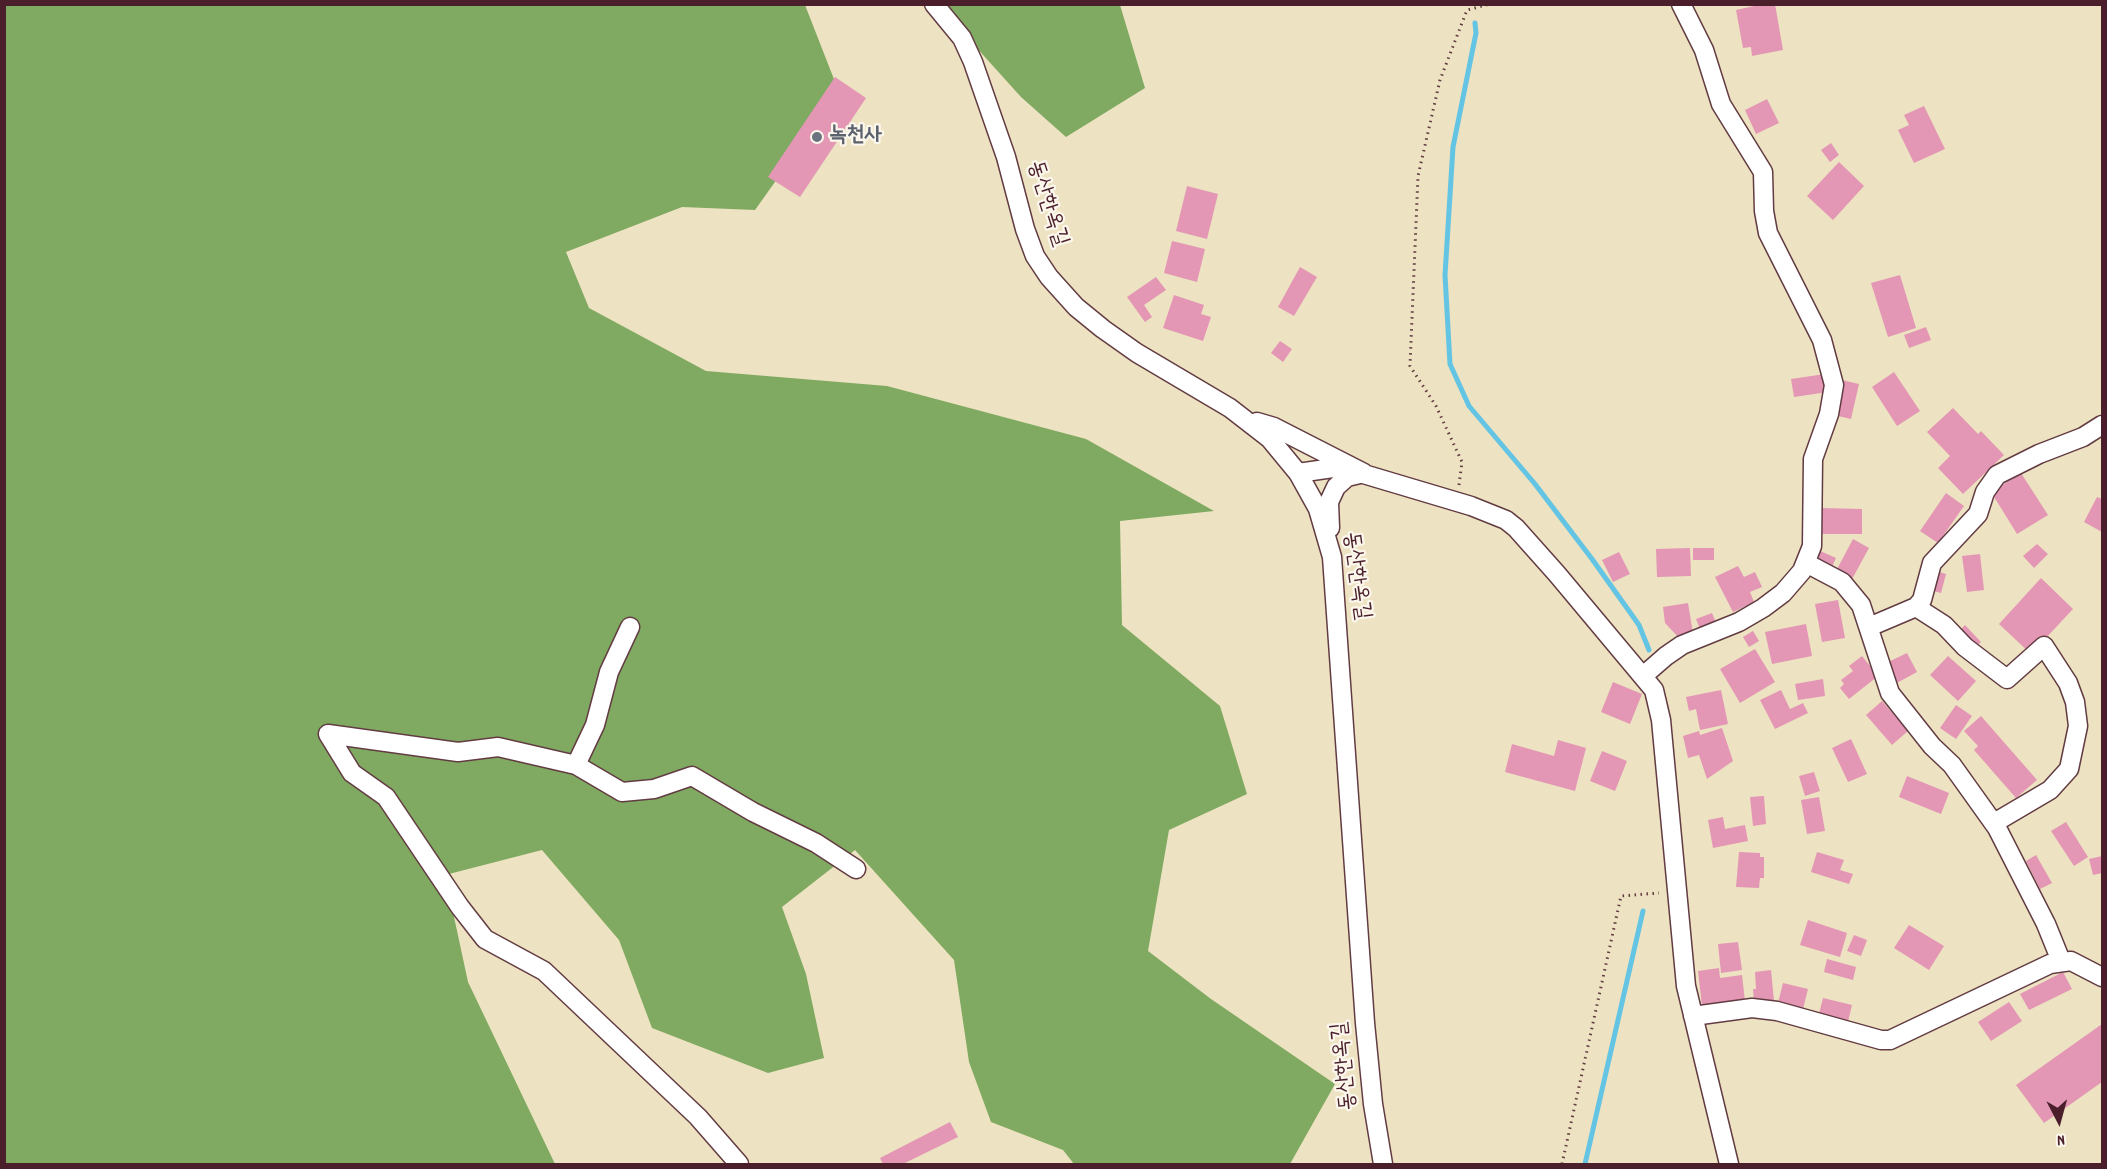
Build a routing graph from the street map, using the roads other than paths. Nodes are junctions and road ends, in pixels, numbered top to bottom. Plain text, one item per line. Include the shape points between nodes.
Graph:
1 (934, 4) edge
2 (1681, 4) edge
3 (1244, 417) junction
4 (2103, 425) edge
5 (1364, 473) junction
6 (1298, 474) junction
7 (1332, 557) junction
8 (1806, 563) junction
9 (1916, 607) junction
10 (630, 627) dead end
11 (1869, 627) junction
12 (1643, 676) junction
13 (576, 765) junction
14 (1994, 824) junction
15 (856, 868) dead end
16 (2061, 961) junction
17 (2103, 977) edge
18 (1693, 1016) junction
19 (739, 1164) edge
20 (1383, 1164) edge
21 (1729, 1164) edge

1 - 3 street, 동산한옥길 via 962,38 973,62 1006,157 1025,229 1049,277 1103,329
2 - 8 street via 1704,50 1722,104 1759,163 1764,179 1765,221 1772,244 1809,312 1832,371 1833,399 1813,459 1812,546
3 - 5 street via 1275,427
3 - 6 street, 동산한옥길 via 1270,438
4 - 9 street via 1997,475 1985,492 1978,514 1932,563 1922,600
5 - 6 street via 1340,467
5 - 7 street via 1341,480 1332,493
5 - 12 street via 1496,514 1516,528
6 - 7 street, 동산한옥길 via 1318,509
7 - 20 street, 동산한옥길 via 1366,1035
8 - 11 street via 1850,589 1861,604
8 - 12 street via 1792,585 1762,608 1682,645
9 - 11 street
9 - 14 street via 1944,625 1965,647 2007,679 2044,646 2075,702 2078,726 2069,769 2050,790
10 - 13 street via 609,672 596,725
11 - 14 street via 1896,703 1952,765
12 - 18 street via 1659,704 1675,891
13 - 15 street via 622,792 654,789 692,776
13 - 19 street via 498,747 458,752 328,734 352,773 386,797 485,939 544,971 698,1117
14 - 16 street
16 - 17 street via 2083,965
16 - 18 street via 2031,971 1890,1040 1777,1011 1752,1008
18 - 21 street

